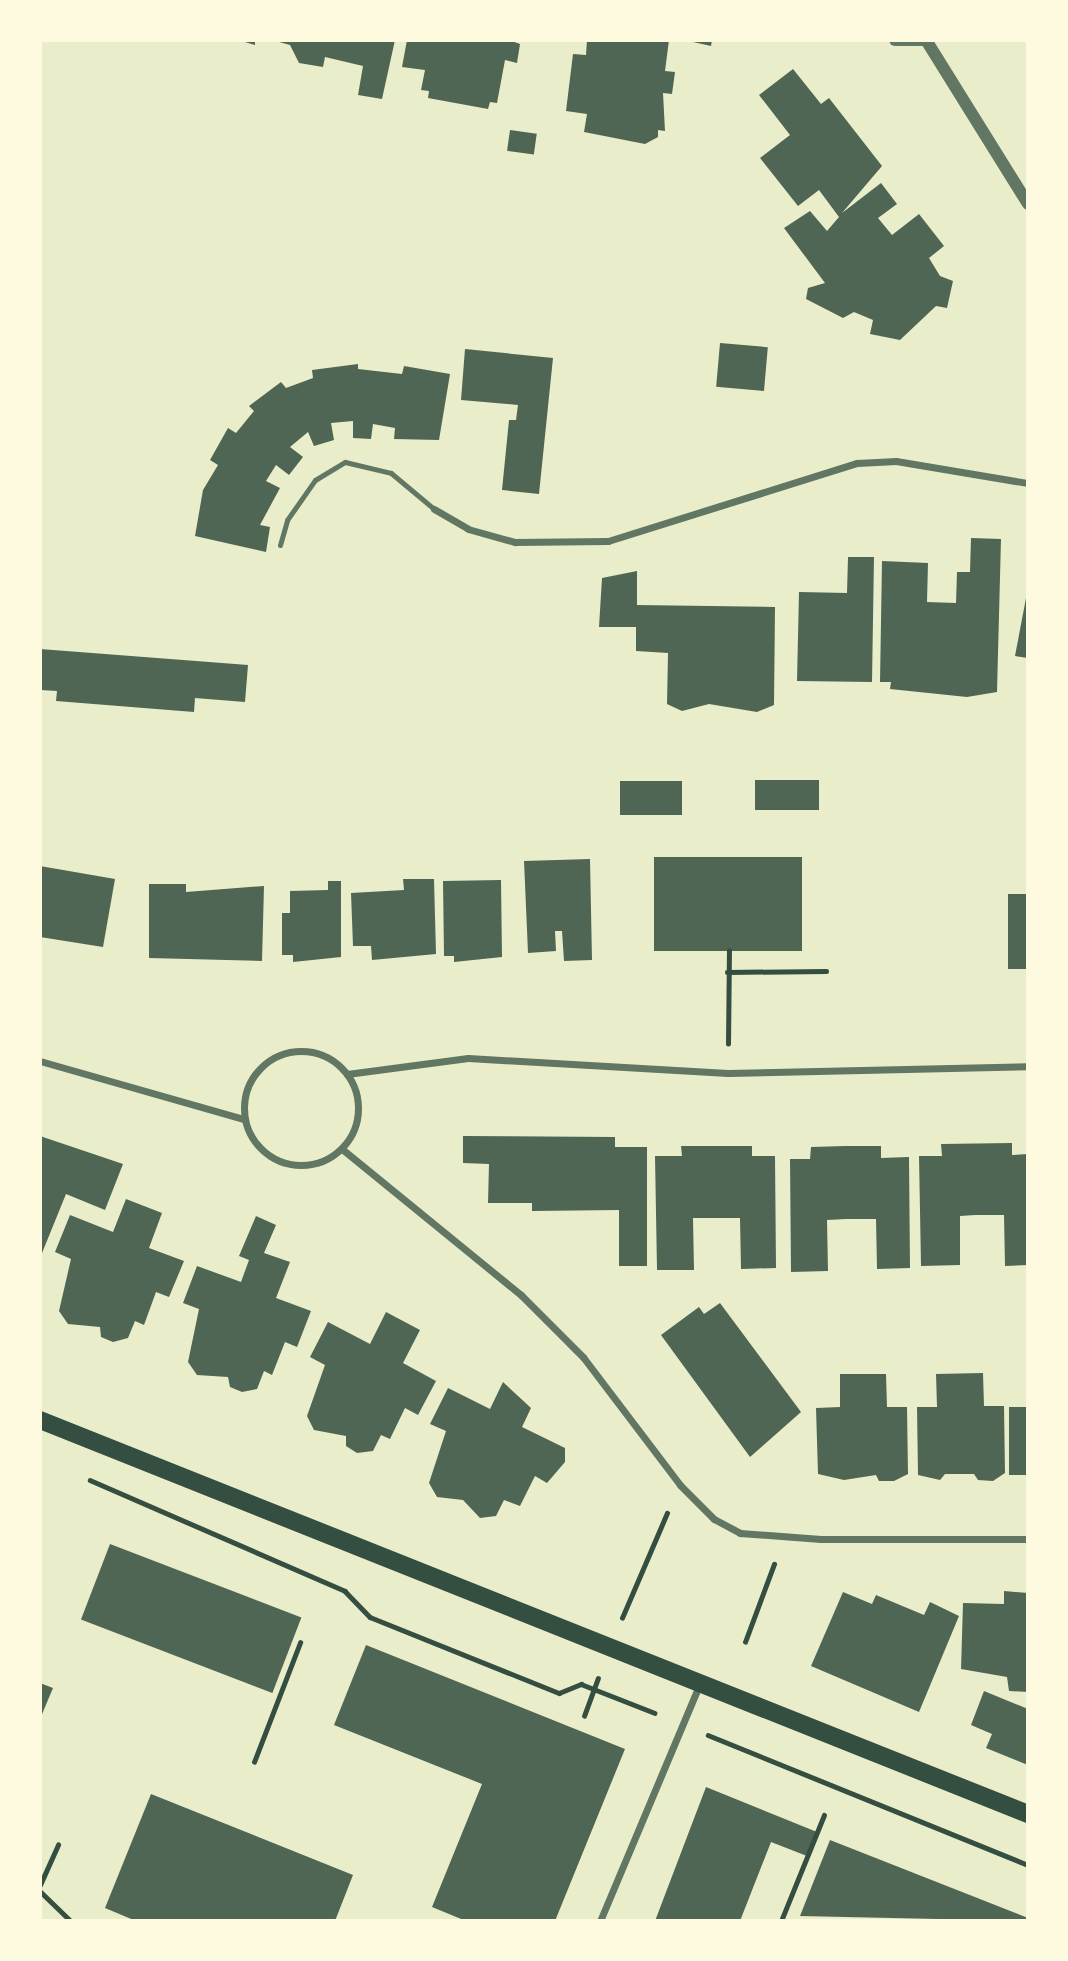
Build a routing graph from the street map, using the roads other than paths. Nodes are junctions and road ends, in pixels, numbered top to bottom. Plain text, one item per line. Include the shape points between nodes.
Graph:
1 (895, 40) edge
2 (924, 40) edge
3 (1028, 204) edge
4 (1028, 483) edge
5 (434, 509) joint
6 (280, 545) dead end
7 (40, 1060) edge
8 (1028, 1066) edge
9 (347, 1074) junction
10 (244, 1119) junction
11 (342, 1149) junction
12 (40, 1420) edge
13 (1028, 1539) edge
14 (700, 1683) junction
15 (1028, 1814) edge
16 (600, 1921) edge

1 - 2 street
2 - 3 street
4 - 5 street via 896,461 857,463 608,541 515,542 468,528
5 - 6 lane via 391,473 345,462 315,480 288,520
7 - 10 street
8 - 9 street via 728,1073 468,1058
9 - 10 street via 335,1062 303,1051 271,1060 249,1085
9 - 11 street via 359,1104
10 - 11 street via 257,1145 285,1164 319,1163
11 - 13 street via 445,1228 530,1304 583,1357 680,1485 714,1519 740,1533 785,1536
12 - 14 main road
14 - 15 main road
14 - 16 street

